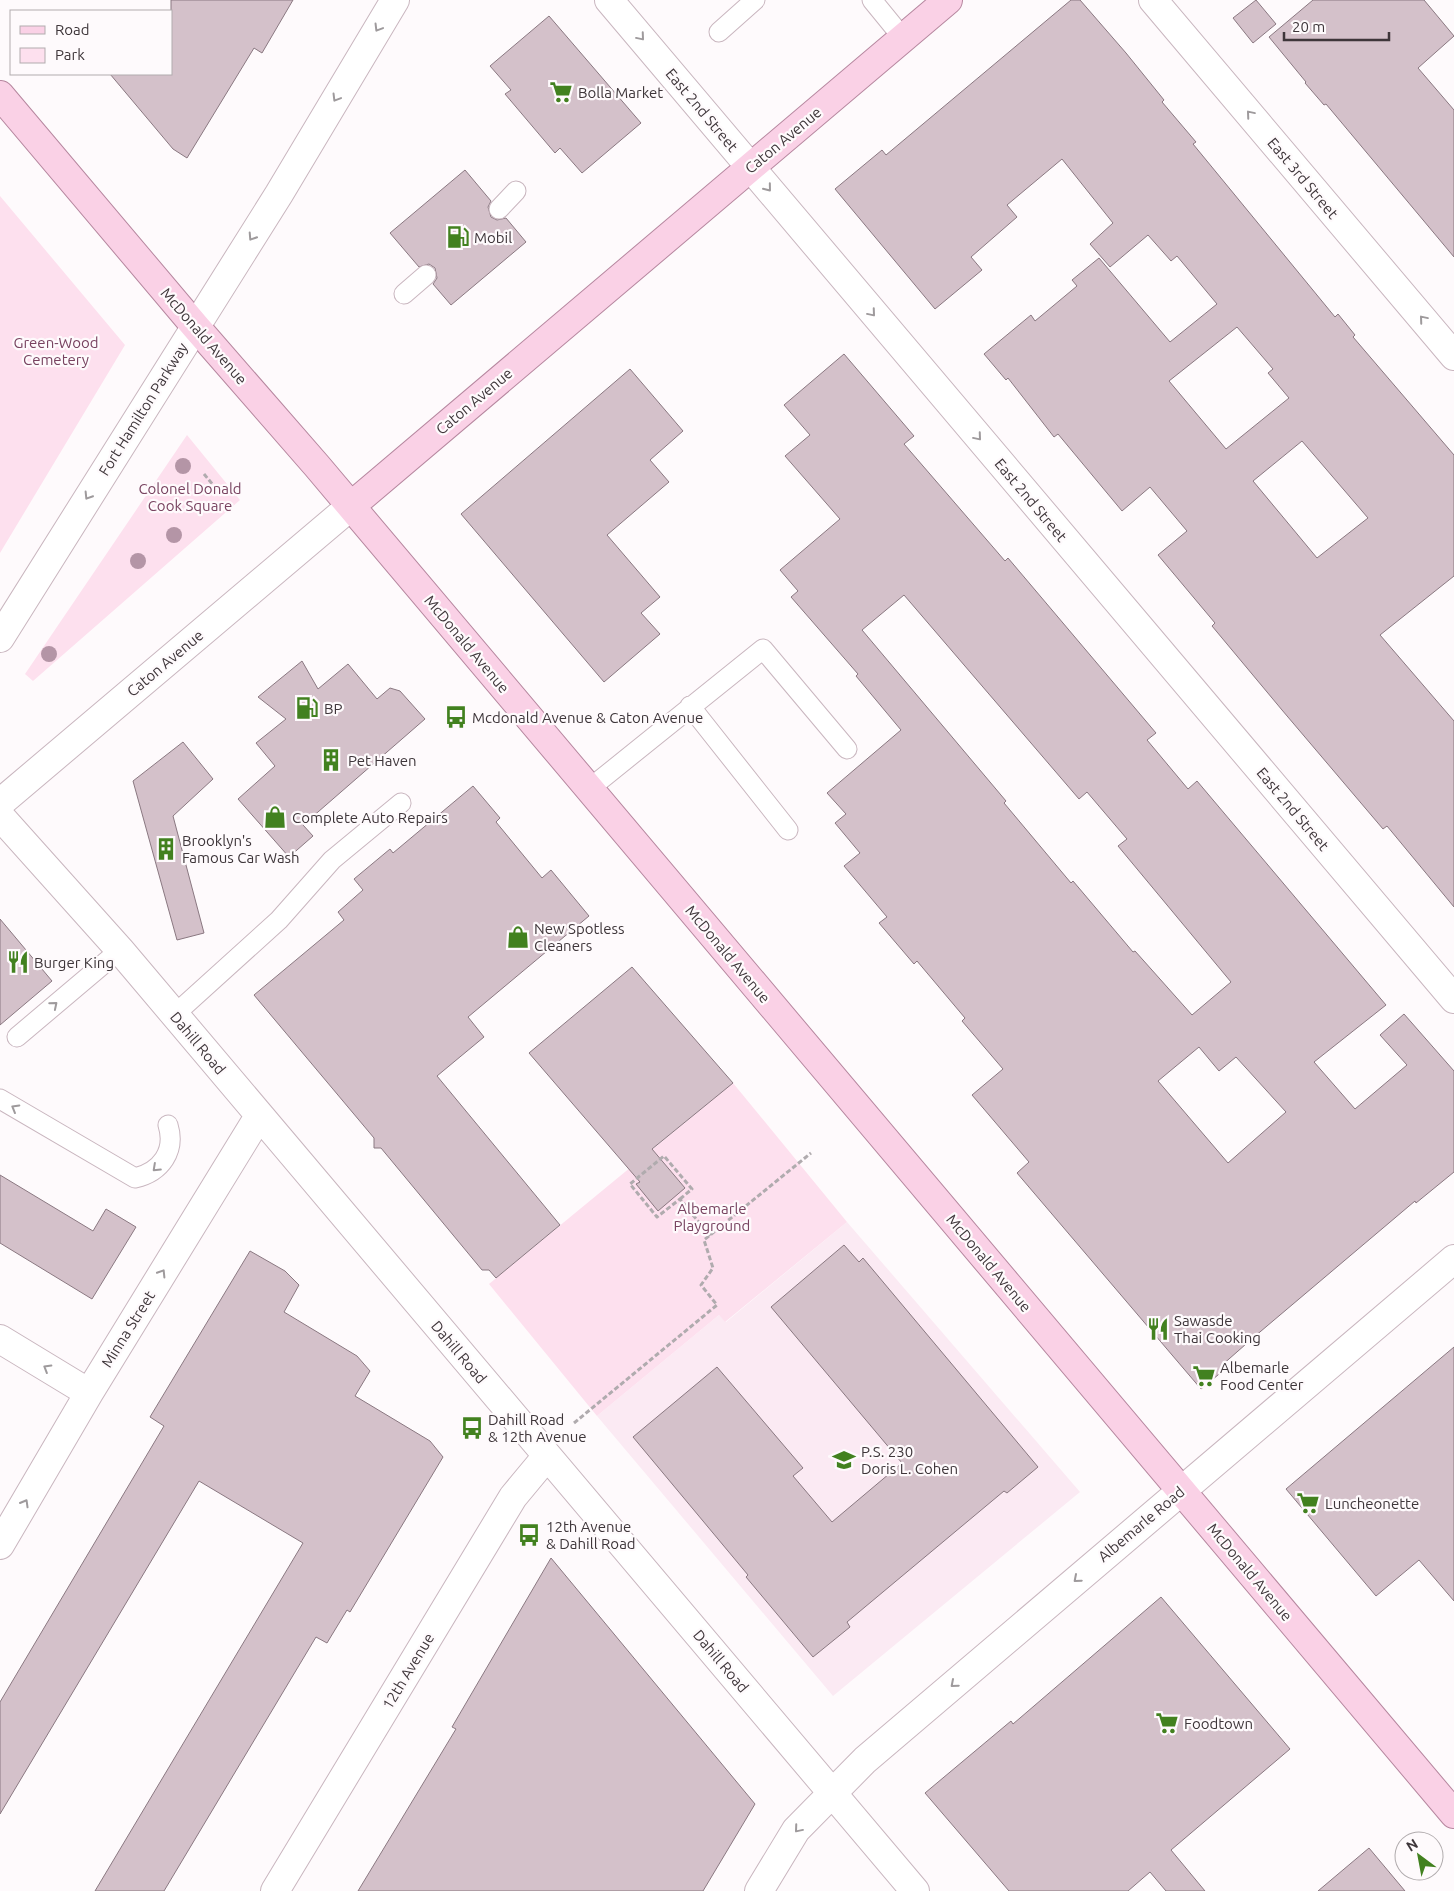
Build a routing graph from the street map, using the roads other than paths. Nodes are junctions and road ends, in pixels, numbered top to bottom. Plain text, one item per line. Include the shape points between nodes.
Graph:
1 (395, 0) edge
2 (609, 0) edge
3 (755, 0) edge
4 (872, 0) edge
5 (948, 0) edge
6 (1153, 0) edge
7 (719, 32) dead end
8 (903, 38) junction
9 (0, 95) edge
10 (750, 167) junction
11 (516, 191) dead end
12 (499, 209) dead end
13 (426, 275) dead end
14 (404, 294) dead end
15 (195, 326) junction
16 (1454, 356) edge
17 (350, 506) junction
18 (0, 638) edge
19 (690, 706) junction
20 (847, 749) dead end
21 (589, 789) junction
22 (0, 803) edge
23 (401, 804) dead end
24 (0, 816) edge
25 (788, 830) dead end
26 (120, 950) junction
27 (1454, 999) edge
28 (174, 1014) junction
29 (17, 1036) dead end
30 (0, 1099) edge
31 (259, 1116) junction
32 (168, 1125) dead end
33 (1454, 1259) edge
34 (0, 1339) edge
35 (89, 1393) junction
36 (547, 1456) junction
37 (1181, 1490) junction
38 (0, 1545) edge
39 (832, 1794) junction
40 (1454, 1814) edge
41 (275, 1891) edge
42 (759, 1891) edge
43 (915, 1891) edge

1 -> 15 street, Fort Hamilton Parkway via 280,194
2 -> 10 street, East 2nd Street
3 - 7 lane
4 - 8 lane
5 - 8 main road, Caton Avenue
16 -> 6 street, East 3rd Street
8 - 10 main road, Caton Avenue
9 - 15 main road, McDonald Avenue
10 - 17 main road, Caton Avenue
10 -> 27 street, East 2nd Street
11 - 12 lane
13 - 14 lane
15 - 17 main road, McDonald Avenue
15 -> 18 street, Fort Hamilton Parkway
17 - 21 main road, McDonald Avenue
17 - 22 street, Caton Avenue
19 - 20 lane via 763,649
19 - 21 lane
19 - 25 lane
21 - 37 main road, McDonald Avenue
23 - 28 lane via 332,860 279,920
24 - 26 street, Dahill Road
26 - 28 street, Dahill Road
29 -> 26 lane
28 - 31 street, Dahill Road
32 -> 30 lane via 172,1138 159,1167 148,1175 135,1178
35 -> 31 street, Minna Street
31 - 36 street, Dahill Road
33 - 37 street, Albemarle Road
35 -> 34 street
38 -> 35 street, Minna Street
36 - 39 street, Dahill Road
36 - 41 street, 12th Avenue via 513,1497
37 -> 39 street, Albemarle Road via 865,1760
37 - 40 main road, McDonald Avenue
39 -> 42 street, Albemarle Road via 796,1830
39 - 43 street, Dahill Road

